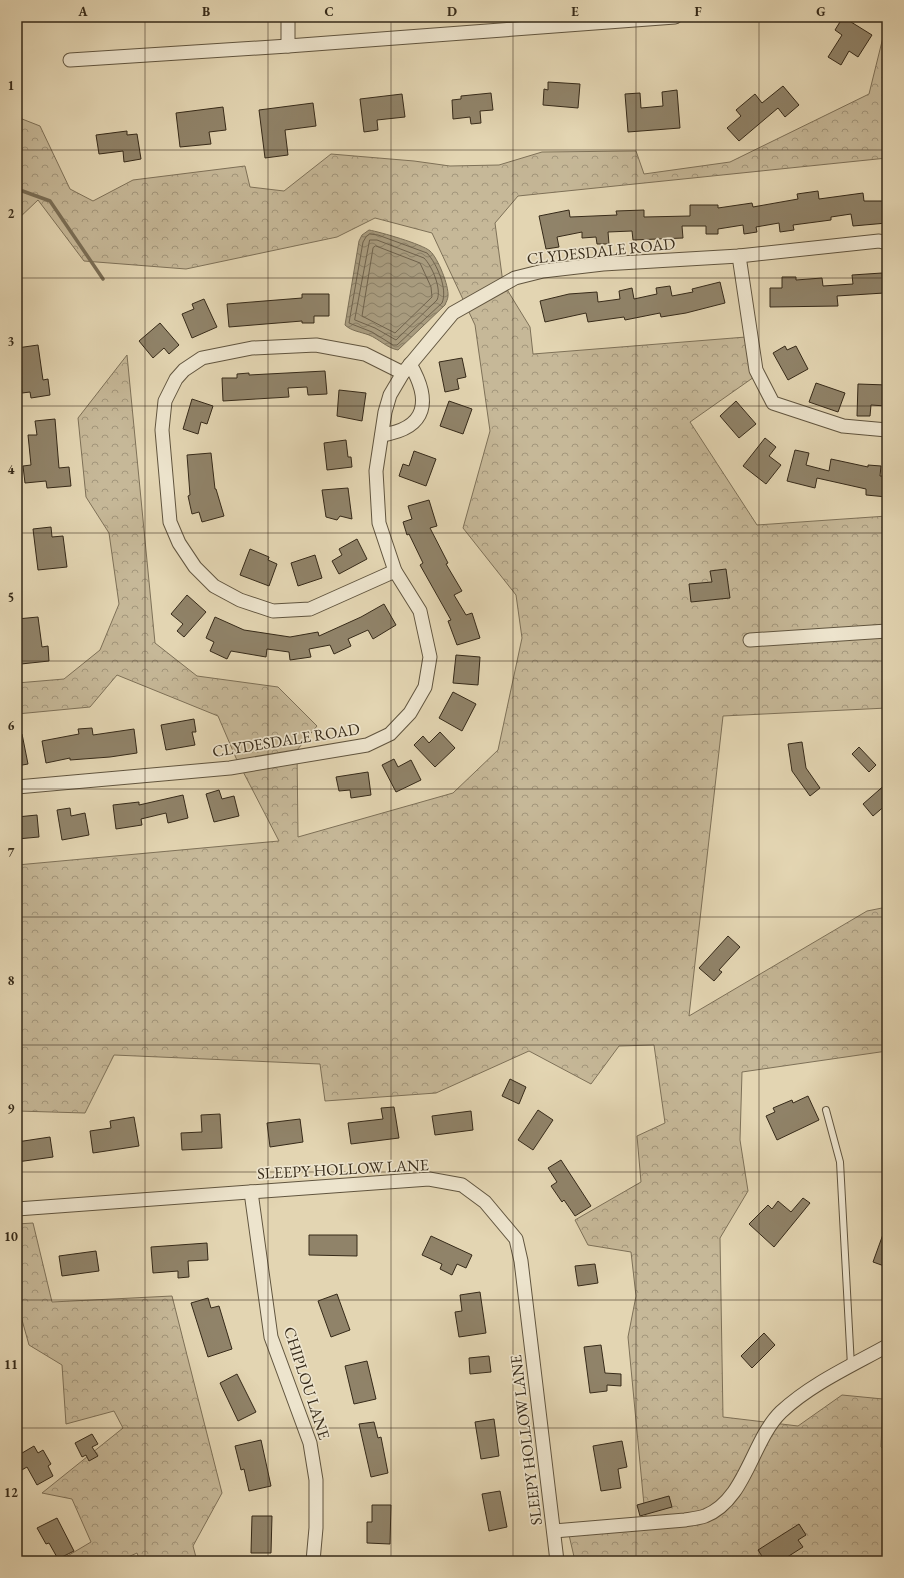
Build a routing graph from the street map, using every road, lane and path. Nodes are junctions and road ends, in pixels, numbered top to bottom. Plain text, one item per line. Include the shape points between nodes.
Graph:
1 (288, 17) edge
2 (675, 17) edge
3 (288, 46) junction
4 (70, 60) dead end
5 (887, 243) edge
6 (739, 256) junction
7 (406, 369) junction
8 (887, 430) edge
9 (382, 434) junction
10 (395, 571) junction
11 (887, 631) edge
12 (750, 640) dead end
13 (17, 787) edge
14 (826, 1110) dead end
15 (251, 1192) junction
16 (17, 1209) edge
17 (887, 1346) edge
18 (851, 1366) junction
19 (554, 1531) junction
20 (313, 1561) edge
21 (557, 1561) edge

1 - 3 street
2 - 3 street
3 - 4 street
5 - 6 street, CLYDESDALE ROAD
6 - 7 street, CLYDESDALE ROAD via 603,264 544,271 515,278 453,313
6 - 8 street via 756,370 773,403 843,426
7 - 9 street, CLYDESDALE ROAD via 390,395
7 - 9 street via 418,379 423,395 421,411 414,423 399,432
7 - 10 street via 365,354 316,346 252,348 202,358 176,379 165,401 162,430 170,522 179,543 195,567 214,586 240,600 273,611 310,610
9 - 10 street, CLYDESDALE ROAD via 376,471 376,498 379,523
10 - 13 street, CLYDESDALE ROAD via 420,611 430,657 425,686 410,713 390,734 367,745 230,768
11 - 12 street
14 - 18 lane via 840,1162
15 - 16 street, SLEEPY HOLLOW LANE
15 - 19 street, SLEEPY HOLLOW LANE via 429,1179 462,1185 485,1202 498,1216 516,1239 522,1261
15 - 20 street, CHIPLOU LANE via 272,1337 310,1442 316,1480
17 - 18 street
18 - 19 street via 816,1386 781,1412 766,1430 740,1482 723,1504 706,1516
19 - 21 street, SLEEPY HOLLOW LANE

